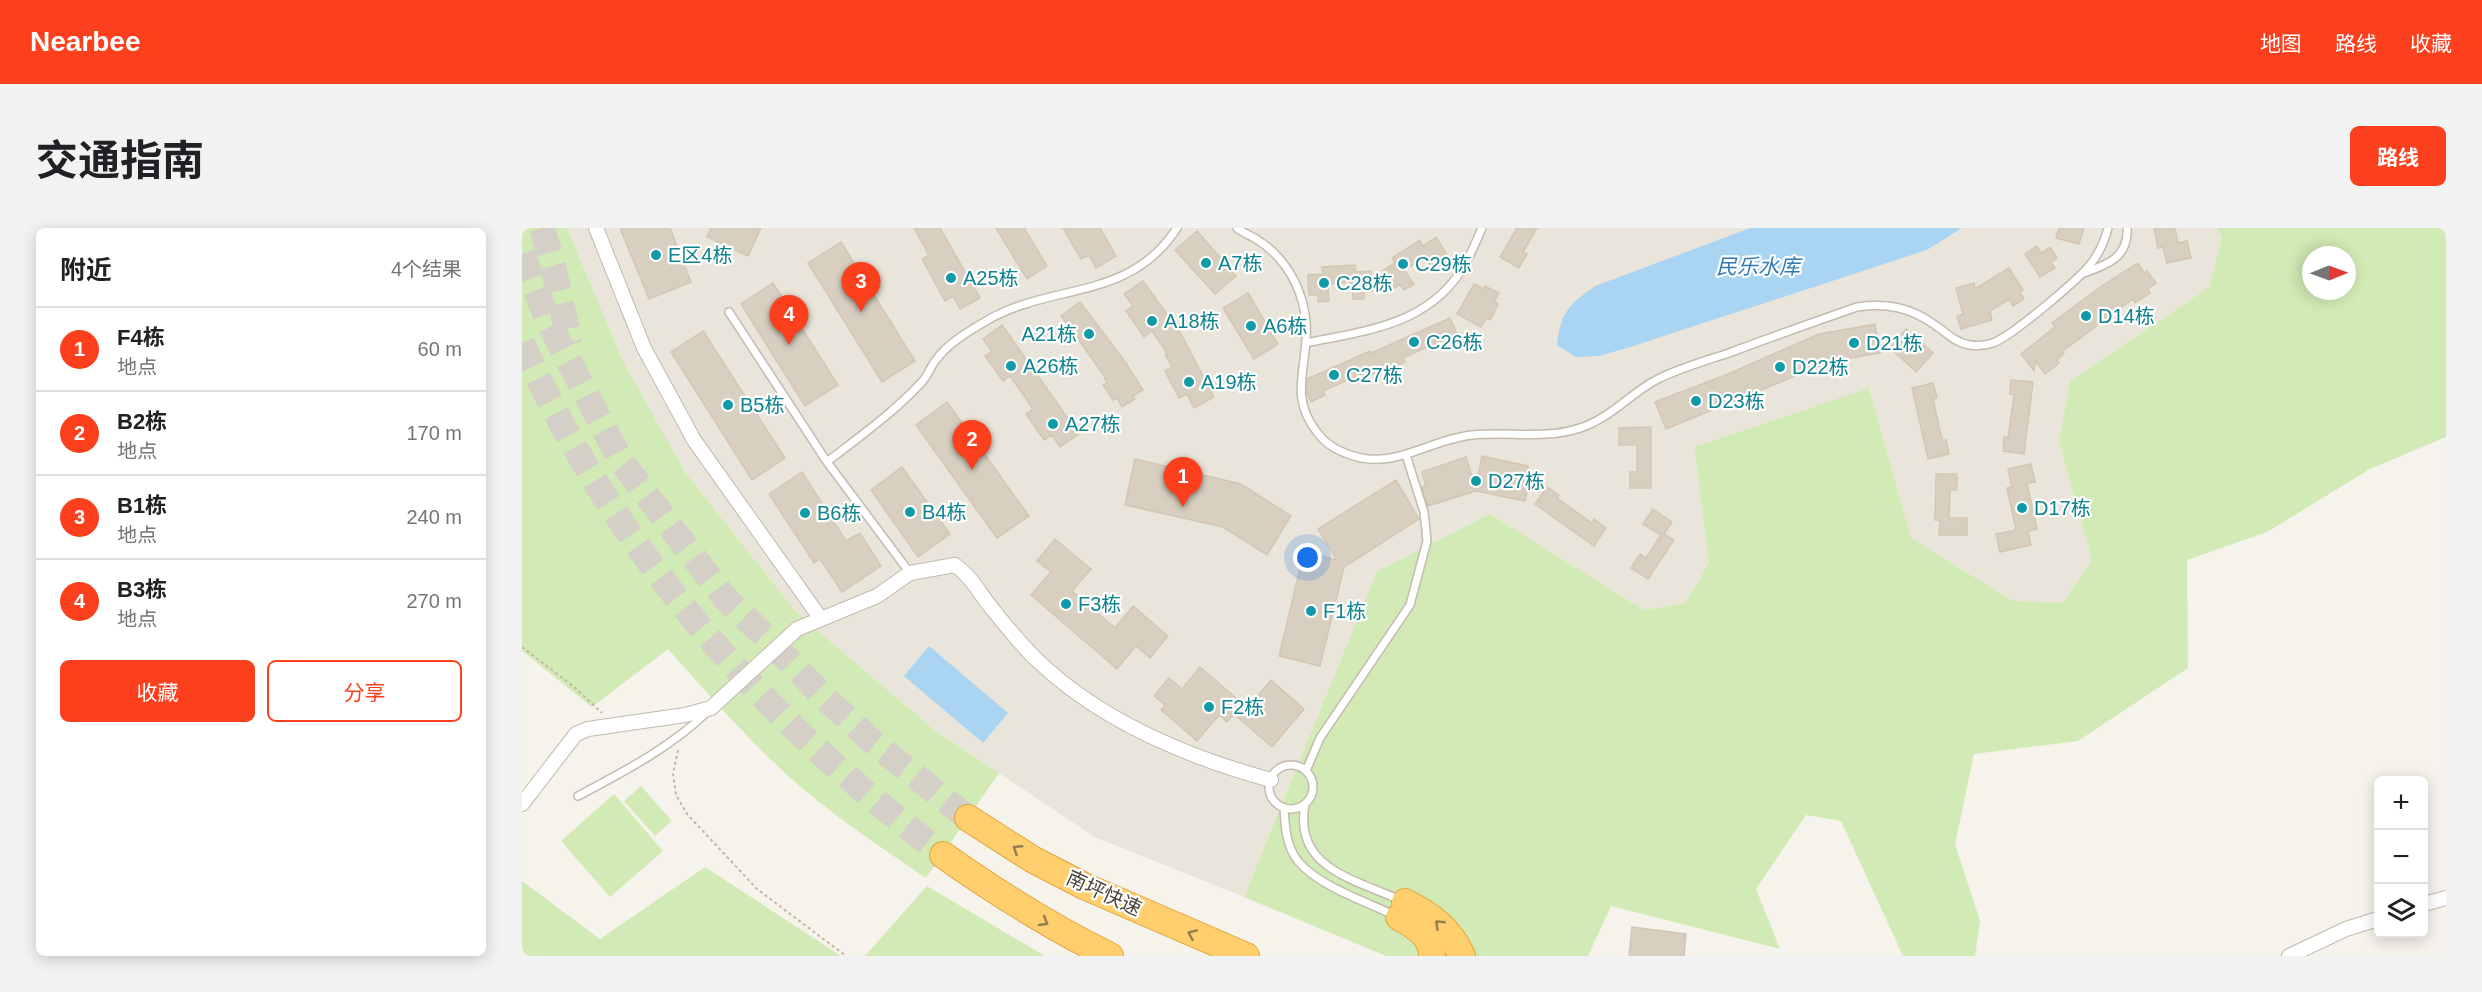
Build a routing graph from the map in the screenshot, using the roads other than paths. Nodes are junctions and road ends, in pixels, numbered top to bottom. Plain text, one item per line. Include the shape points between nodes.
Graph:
1 (596, 228) edge
2 (1177, 228) edge
3 (1237, 228) edge
4 (1482, 228) edge
5 (2108, 228) edge
6 (2127, 228) edge
7 (2081, 273) junction
8 (729, 312) dead end
9 (1306, 342) junction
10 (1406, 455) junction
11 (827, 462) junction
12 (909, 573) junction
13 (821, 619) junction
14 (711, 708) junction
15 (1306, 771) junction
16 (1271, 780) junction
17 (578, 796) dead end
18 (522, 804) edge
19 (1305, 804) junction
20 (1284, 808) junction
21 (968, 818) tunnel mouth
22 (943, 855) tunnel mouth
23 (2446, 898) edge
24 (2428, 903) edge
25 (1402, 910) junction
26 (2374, 921) edge
27 (1110, 956) edge
28 (1246, 956) edge
29 (1432, 956) edge
30 (1462, 956) edge
31 (2289, 956) edge

1 - 13 street via 644,348 694,440
2 - 11 lane via 1150,259 1126,275 1101,286 1012,309 947,346 924,381
3 - 9 lane via 1273,252 1286,267 1303,303
4 - 9 lane via 1459,274 1419,312 1381,327
5 - 7 lane via 2100,250
6 - 7 lane via 2124,247 2116,259
7 - 10 lane via 2009,334 1991,344 1971,345 1952,339 1919,314 1899,306 1857,307 1673,372 1582,428 1557,435 1472,435
8 - 11 lane
9 - 10 lane via 1299,387 1304,411 1317,432 1335,449 1358,459 1382,461
10 - 15 lane via 1424,512 1427,541 1410,605 1320,738
11 - 12 lane
12 - 13 street via 877,596
12 - 16 street via 955,565 968,574 1007,628 1038,661 1106,713 1186,753
13 - 14 street via 797,629
14 - 17 lane via 666,746
14 - 18 street via 576,734
15 - 16 lane via 1285,766
15 - 19 lane via 1313,791
16 - 20 lane via 1270,794
19 - 20 lane
19 - 25 lane via 1304,836 1311,852
20 - 25 lane via 1285,826 1297,860 1322,880
28 -> 21 highway, 南坪快速 via 1084,886 1032,859
22 -> 27 highway via 1060,932
23 - 24 street
25 - 29 highway via 1424,933 1432,946
30 -> 25 highway via 1452,936 1430,915
26 - 31 street

